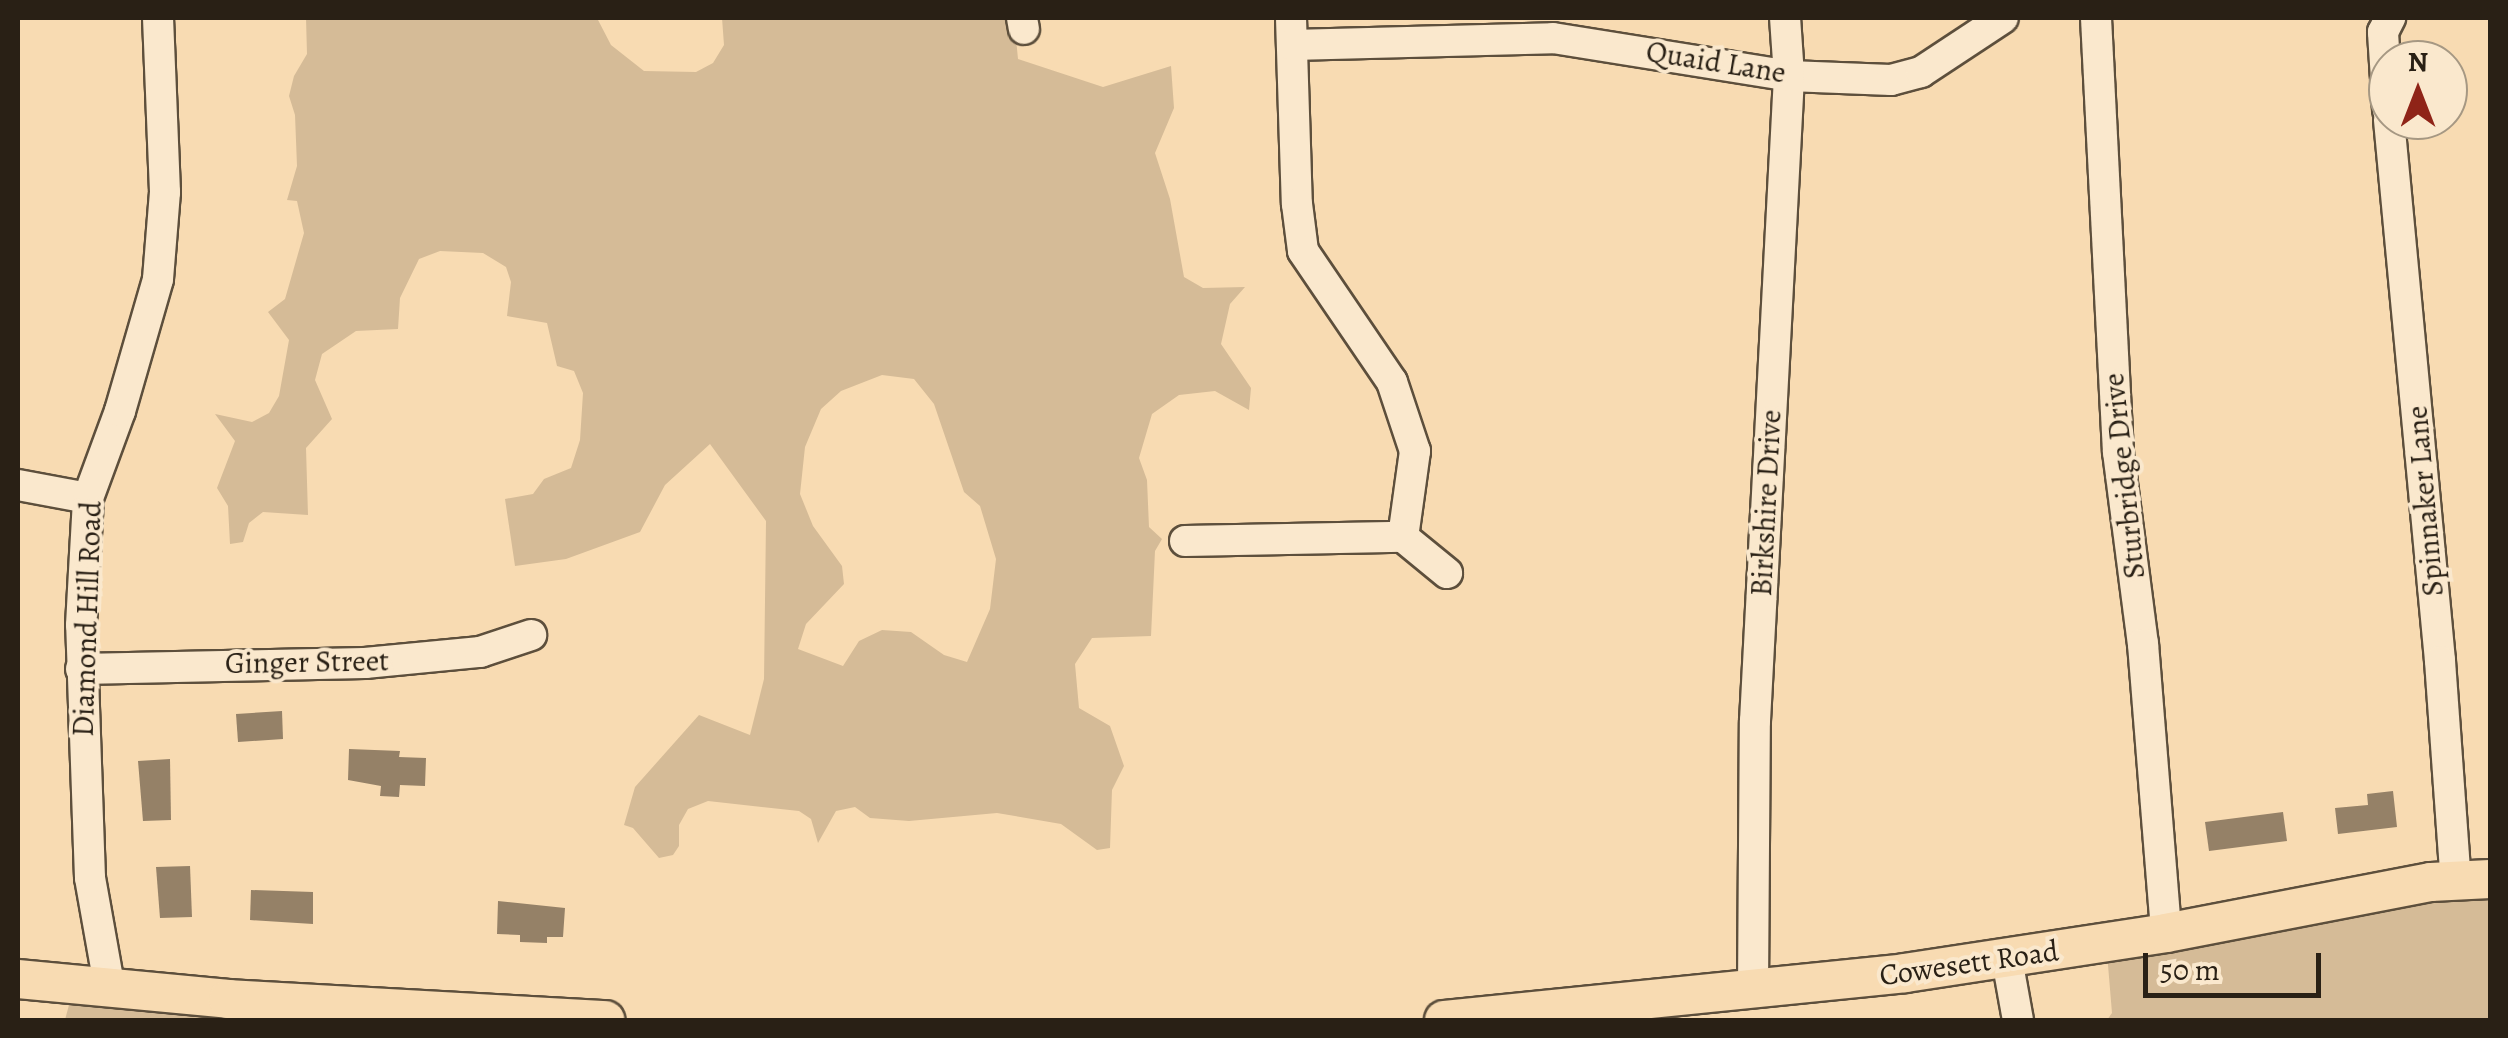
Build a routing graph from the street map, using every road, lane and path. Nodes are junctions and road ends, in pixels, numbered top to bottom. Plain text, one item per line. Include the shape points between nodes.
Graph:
1 (158, 18) edge
2 (1785, 18) edge
3 (2002, 18) edge
4 (2096, 18) edge
5 (1291, 32) edge
6 (1789, 76) junction
7 (2391, 140) edge
8 (18, 485) edge
9 (88, 498) junction
10 (1403, 537) junction
11 (1185, 541) dead end
12 (1447, 573) dead end
13 (531, 635) dead end
14 (81, 669) junction
15 (2473, 881) edge
16 (2166, 933) junction
17 (2007, 959) junction
18 (18, 978) edge
19 (1752, 989) junction
20 (110, 990) junction
21 (1709, 1008) edge
22 (228, 1010) edge
23 (606, 1020) edge
24 (1444, 1020) edge
25 (2018, 1020) edge

1 - 9 street, Diamond Hill Road via 165,192 158,280
2 - 6 street, Birkshire Drive
3 - 6 street, Quaid Lane via 1920,72 1891,80
4 - 16 street, Sturbridge Drive via 2118,452 2143,644
5 - 6 street, Quaid Lane via 1553,38
5 - 10 street via 1304,250 1392,382 1414,451
6 - 19 street, Birkshire Drive via 1755,721
7 - 15 street, Spinnaker Lane via 2440,660
8 - 9 street
9 - 14 street, Diamond Hill Road
10 - 11 street
10 - 12 street
13 - 14 street, Ginger Street via 480,652 364,663
14 - 20 street, Diamond Hill Road via 90,878
15 - 16 main road, Cowesett Road via 2281,908
16 - 17 main road, Cowesett Road
17 - 19 main road, Cowesett Road
17 - 25 street
18 - 20 main road
19 - 21 main road, Cowesett Road
20 - 22 main road
21 - 24 main road, Cowesett Road
22 - 23 main road

